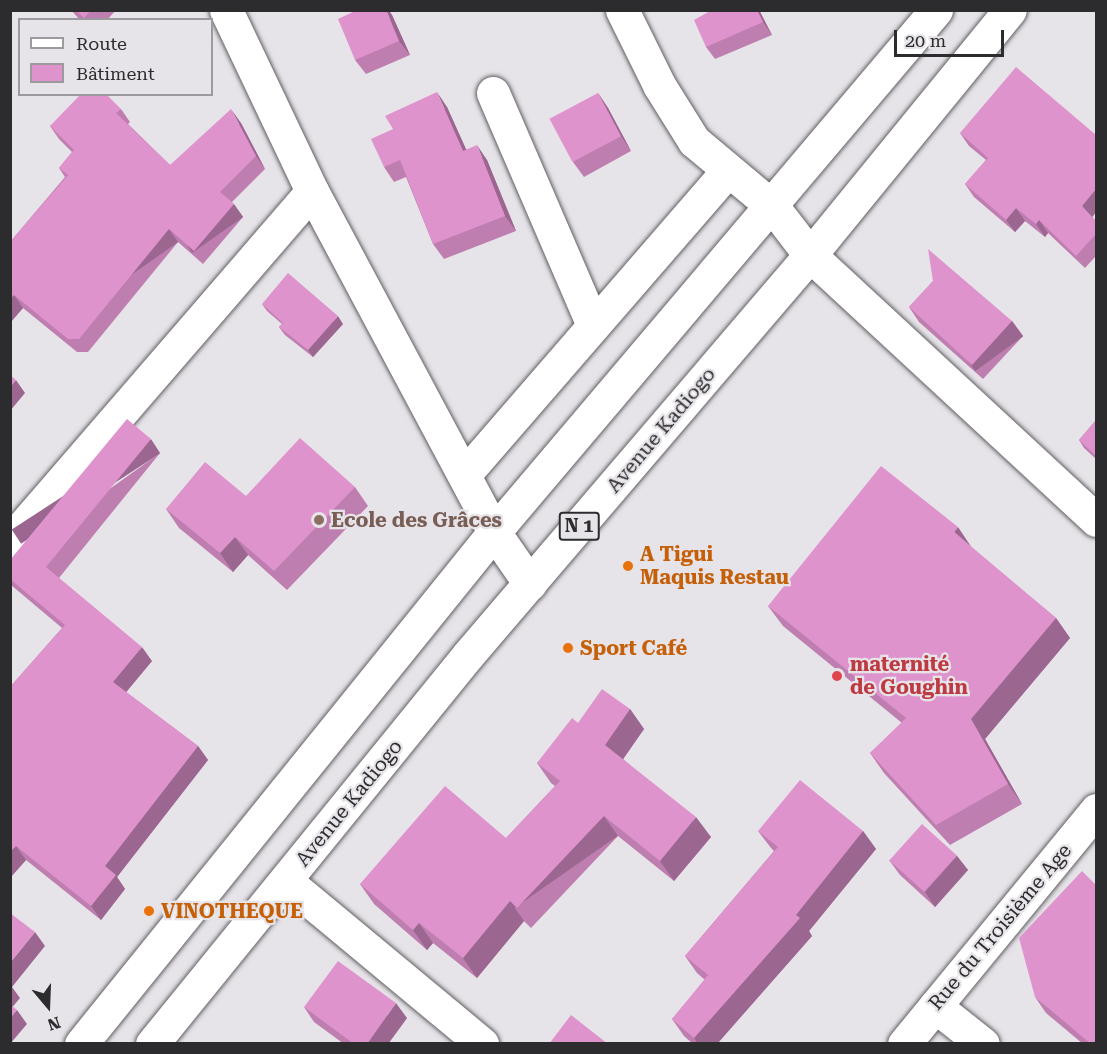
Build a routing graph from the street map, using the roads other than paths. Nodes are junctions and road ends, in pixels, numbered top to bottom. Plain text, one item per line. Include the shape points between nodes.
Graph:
1 (226, 10) edge
2 (622, 10) edge
3 (936, 10) edge
4 (1010, 10) edge
5 (493, 93) dead end
6 (728, 170) junction
7 (312, 190) junction
8 (773, 207) junction
9 (810, 255) junction
10 (593, 325) junction
11 (464, 474) junction
12 (1096, 520) edge
13 (494, 532) junction
14 (10, 541) edge
15 (530, 584) junction
16 (1096, 810) edge
17 (286, 881) junction
18 (935, 1006) junction
19 (81, 1044) edge
20 (152, 1044) edge
21 (482, 1044) edge
22 (904, 1044) edge
23 (984, 1044) edge

1 - 7 main road
2 - 6 main road via 659,85 694,141
3 - 8 main road
4 - 9 main road, Avenue Kadiogo / N 1
5 - 10 main road
6 - 8 main road
6 - 10 main road
7 - 11 main road
7 - 14 main road
8 - 9 main road
8 - 13 main road
9 - 12 main road
9 - 15 main road, Avenue Kadiogo / N 1
10 - 11 main road
11 - 13 main road
13 - 15 main road
13 - 19 main road
15 - 17 main road, Avenue Kadiogo / N 1
16 - 18 main road, Rue du Troisième Age
17 - 20 main road, Avenue Kadiogo / N 1
17 - 21 main road
18 - 22 main road, Rue du Troisième Age
18 - 23 main road

